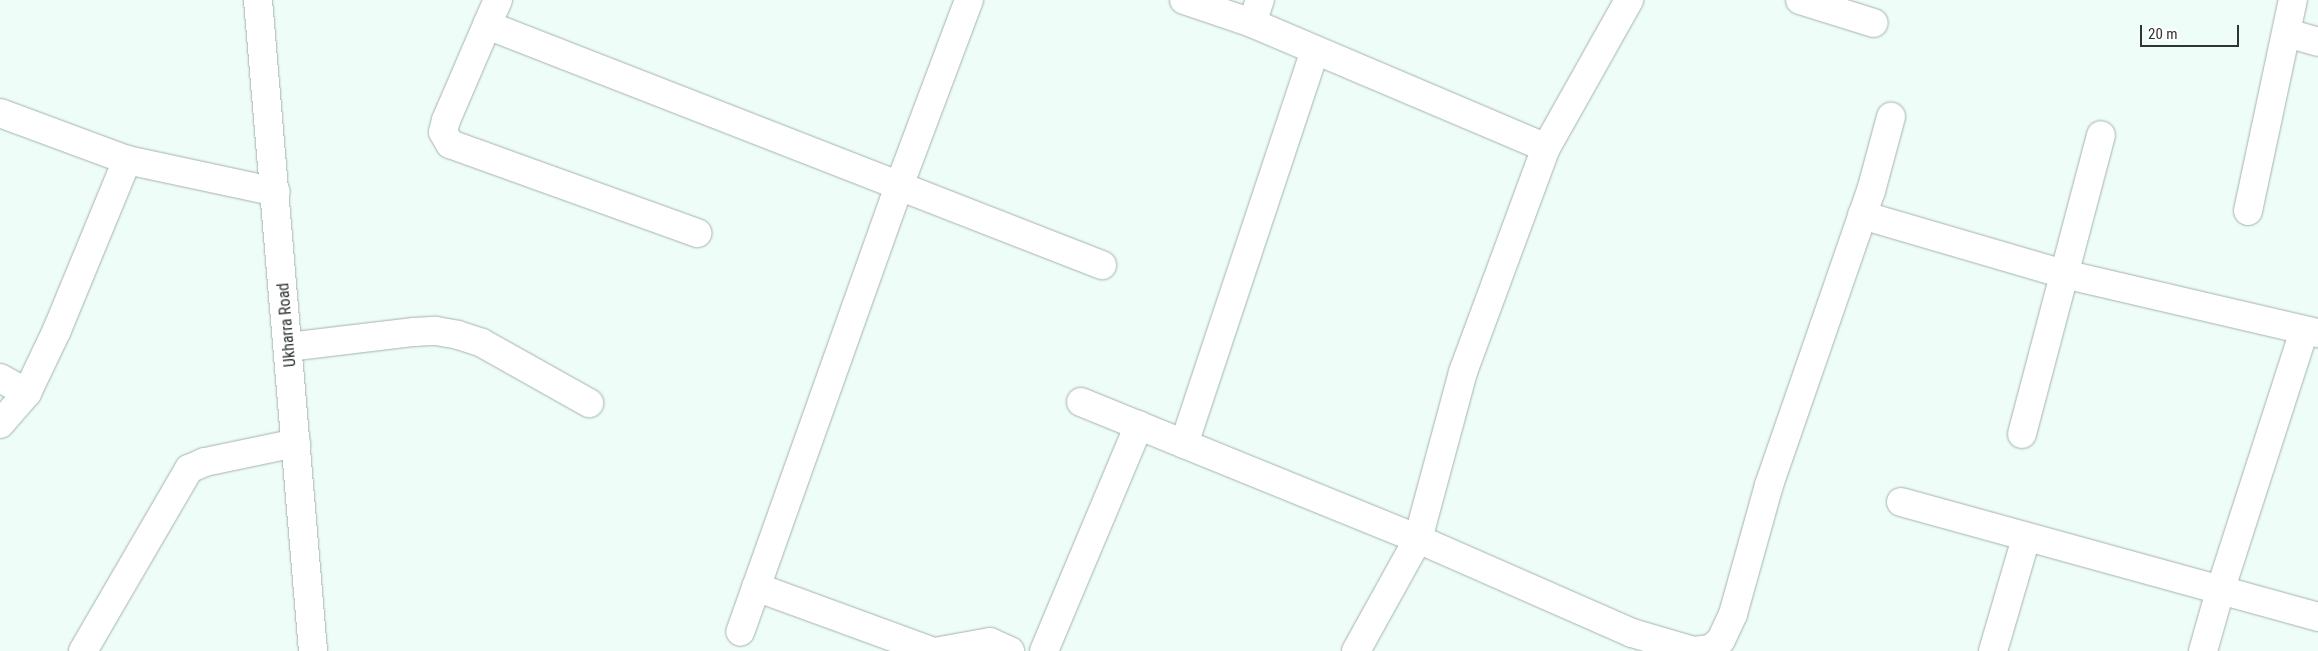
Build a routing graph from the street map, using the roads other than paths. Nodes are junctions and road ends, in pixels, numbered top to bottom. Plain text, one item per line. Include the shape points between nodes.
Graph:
1 (258, 0) edge
2 (498, 0) edge
3 (968, 0) edge
4 (1184, 0) edge
5 (1629, 0) edge
6 (1800, 0) edge
7 (2293, 0) edge
8 (1256, 12) edge
9 (1874, 23) dead end
10 (487, 25) junction
11 (2286, 33) junction
12 (2318, 42) edge
13 (1315, 50) junction
14 (0, 114) edge
15 (1891, 117) dead end
16 (2101, 135) dead end
17 (1546, 148) junction
18 (127, 160) junction
19 (899, 186) junction
20 (276, 192) junction
21 (2248, 211) dead end
22 (1862, 215) junction
23 (698, 233) dead end
24 (1102, 265) dead end
25 (2064, 274) junction
26 (2311, 332) edge
27 (288, 347) junction
28 (0, 378) edge
29 (27, 393) junction
30 (1082, 402) dead end
31 (590, 403) dead end
32 (0, 424) edge
33 (1139, 425) junction
34 (2022, 434) dead end
35 (296, 443) junction
36 (1184, 444) junction
37 (1901, 502) dead end
38 (2026, 538) junction
39 (1418, 539) junction
40 (756, 587) junction
41 (2220, 591) junction
42 (2318, 617) edge
43 (740, 632) dead end
44 (82, 651) edge
45 (313, 651) edge
46 (931, 651) edge
47 (940, 651) edge
48 (1010, 651) edge
49 (1044, 651) edge
50 (1356, 651) edge
51 (1994, 651) edge
52 (2203, 651) edge

1 - 20 street, Ukharra Road
2 - 10 street
3 - 19 street
4 - 8 street
5 - 17 street
6 - 9 street
7 - 11 street
8 - 13 street
10 - 19 street
10 - 23 street via 446,120 443,132 450,144
11 - 12 street
11 - 21 street
13 - 17 street
13 - 36 street
14 - 18 street
15 - 22 street
16 - 25 street
17 - 39 street via 1463,372
18 - 20 street
18 - 29 street via 57,330
19 - 24 street
19 - 40 street
20 - 27 street, Ukharra Road
22 - 25 street
22 - 39 street via 1769,485 1733,614 1721,640 1711,649 1694,651 1632,634
25 - 26 street
25 - 34 street
26 - 41 street
27 - 31 street via 414,332 458,335 482,343
27 - 35 street, Ukharra Road
28 - 29 street
29 - 32 street
30 - 33 street
33 - 36 street
33 - 49 street
35 - 44 street via 204,462 189,469
35 - 45 street, Ukharra Road
36 - 39 street
37 - 38 street
38 - 41 street
38 - 51 street
39 - 50 street
40 - 43 street
40 - 46 street
41 - 42 street
41 - 52 street
47 - 48 street via 990,642

